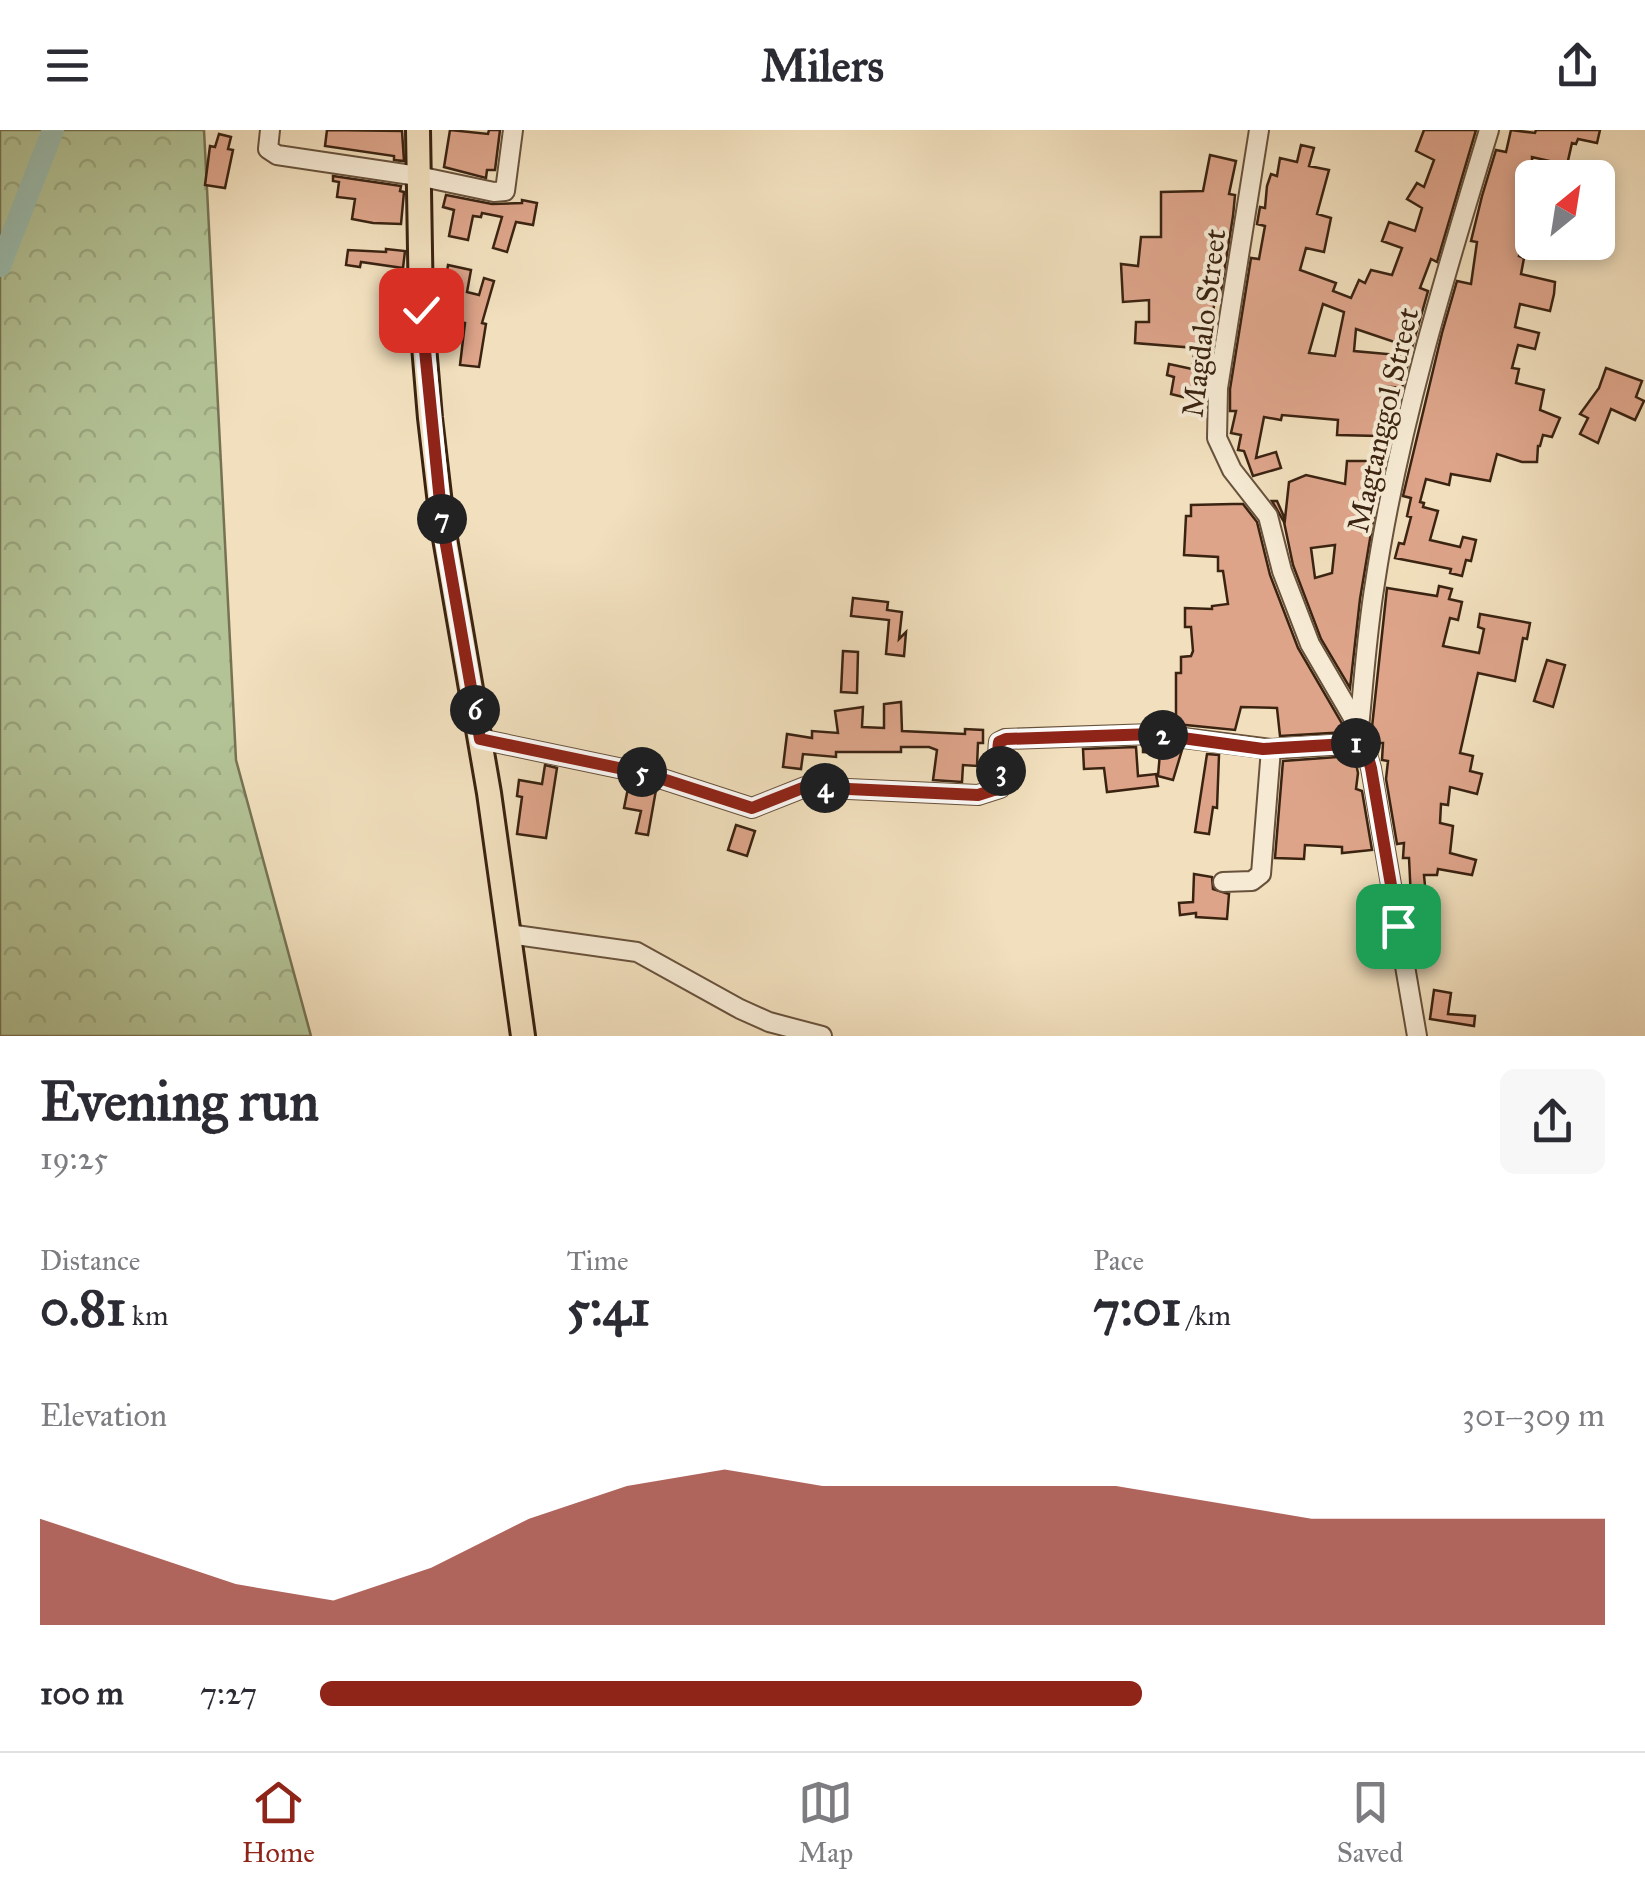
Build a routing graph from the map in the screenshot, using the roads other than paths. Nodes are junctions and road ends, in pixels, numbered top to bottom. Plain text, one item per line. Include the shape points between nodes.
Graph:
1 (418, 130) edge
2 (513, 130) edge
3 (1259, 130) edge
4 (1489, 130) edge
5 (269, 140) edge
6 (418, 176) junction
7 (1362, 735) junction
8 (480, 739) junction
9 (1271, 749) junction
10 (1223, 882) dead end
11 (508, 934) junction
12 (523, 1036) edge
13 (822, 1036) edge
14 (1417, 1036) edge

1 - 6 main road
2 - 6 street via 505,192
3 - 7 street, Magdalo Street via 1218,388 1217,438 1268,516 1310,644
4 - 7 street, Magtanggol Street via 1401,454 1375,581
5 - 6 street via 277,155
6 - 8 main road via 423,355 442,522
7 - 9 street
7 - 14 street
8 - 9 street via 647,774 752,808 805,787 990,793 1003,779 997,753 1006,739 1153,734
8 - 11 main road
9 - 10 street via 1261,874
11 - 12 main road
11 - 13 street via 637,952 740,1010

